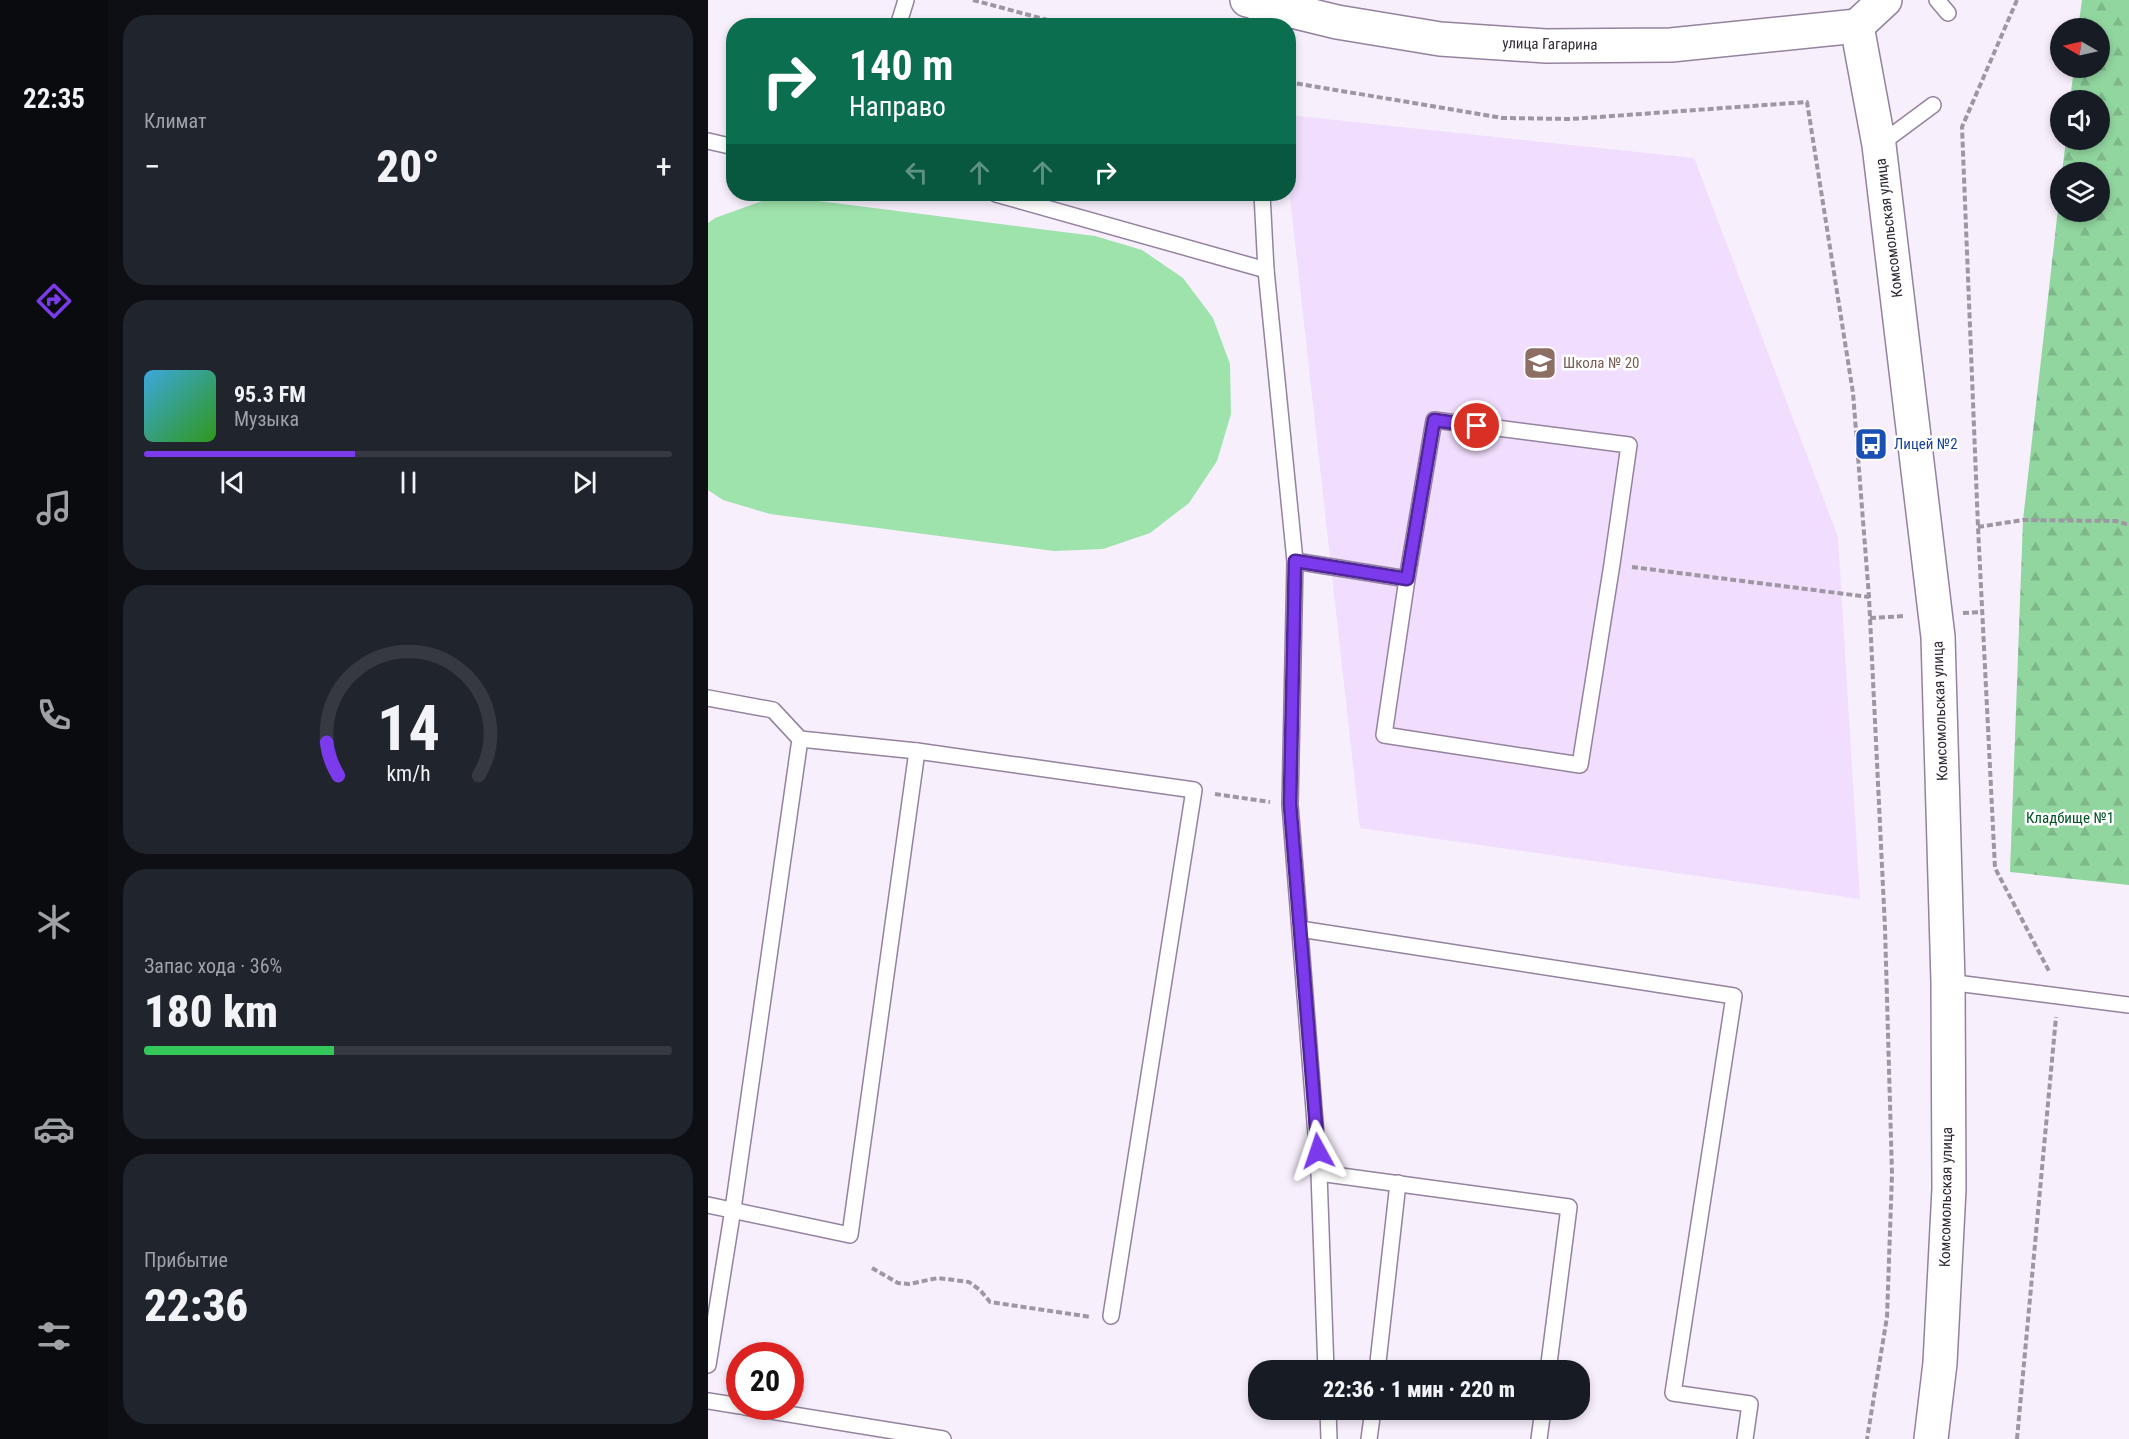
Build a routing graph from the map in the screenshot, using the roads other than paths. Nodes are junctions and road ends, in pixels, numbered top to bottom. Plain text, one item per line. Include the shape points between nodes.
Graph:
1 (906, 0) edge
2 (1885, 0) edge
3 (1938, 0) edge
4 (1253, 9) edge
5 (1948, 13) dead end
6 (900, 18) edge
7 (1857, 27) junction
8 (1933, 105) dead end
9 (708, 141) edge
10 (726, 145) edge
11 (1879, 145) junction
12 (1021, 201) edge
13 (1262, 201) edge
14 (1266, 270) junction
15 (1295, 561) junction
16 (1407, 579) junction
17 (708, 698) edge
18 (800, 739) junction
19 (917, 751) junction
20 (1300, 929) junction
21 (1948, 982) junction
22 (2129, 1005) edge
23 (1319, 1173) junction
24 (1398, 1183) junction
25 (708, 1205) edge
26 (733, 1209) junction
27 (1111, 1316) road end
28 (1326, 1360) edge
29 (1378, 1360) edge
30 (1549, 1360) edge
31 (708, 1364) edge
32 (708, 1401) edge
33 (726, 1404) edge
34 (804, 1417) edge
35 (1328, 1420) edge
36 (1372, 1420) edge
37 (1542, 1420) edge
38 (943, 1439) edge
39 (1329, 1439) edge
40 (1369, 1439) edge
41 (1539, 1439) edge
42 (1745, 1439) edge
43 (1931, 1439) edge

1 - 6 lane
2 - 7 main road
3 - 5 lane
4 - 7 main road, улица Гагарина via 1440,39 1546,46 1671,45
7 - 11 main road, Комсомольская улица
8 - 11 lane
9 - 10 lane
11 - 21 main road, Комсомольская улица via 1938,637
12 - 14 lane
13 - 14 lane
14 - 15 lane
15 - 16 lane
15 - 20 lane via 1290,804
16 - 16 lane via 1384,735 1580,765 1629,445 1434,420
17 - 18 lane via 773,710
18 - 19 lane
18 - 26 lane
19 - 26 lane via 850,1235
19 - 27 lane via 1194,790
20 - 23 lane
20 - 42 lane via 1734,996 1673,1393 1750,1404
21 - 22 lane
21 - 43 main road, Комсомольская улица via 1948,1189 1940,1363
23 - 24 lane
23 - 28 lane
24 - 29 lane
24 - 30 lane via 1569,1207
25 - 26 lane
26 - 31 lane
32 - 33 lane
34 - 38 lane
35 - 39 lane
36 - 40 lane
37 - 41 lane

